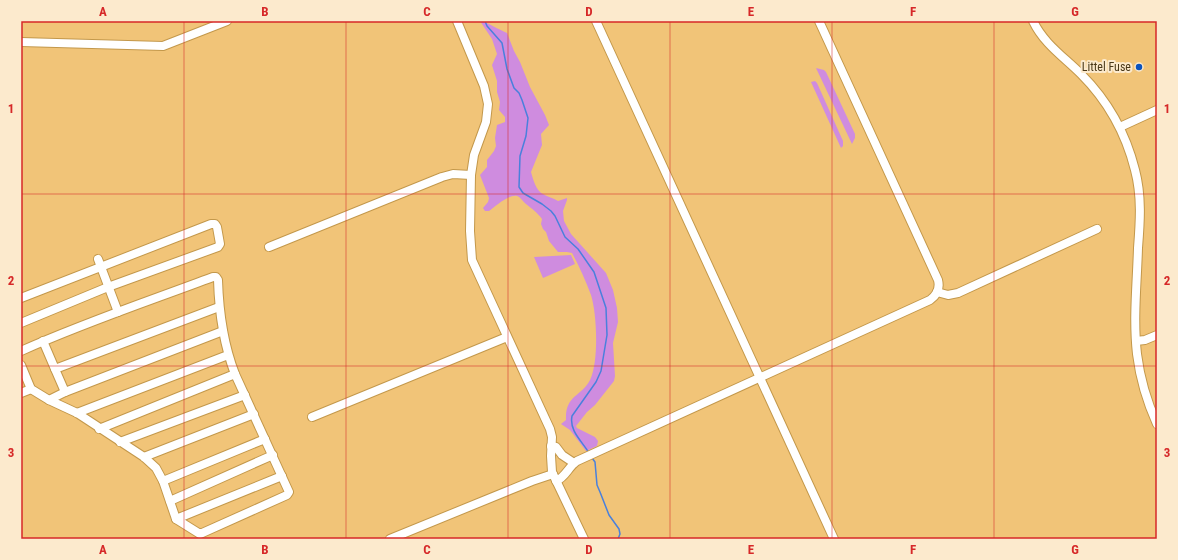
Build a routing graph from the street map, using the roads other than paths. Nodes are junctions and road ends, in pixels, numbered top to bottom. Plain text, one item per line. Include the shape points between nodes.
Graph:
1 (227, 21) edge
2 (457, 21) edge
3 (596, 21) edge
4 (819, 21) edge
5 (1033, 21) edge
6 (21, 42) edge
7 (1157, 110) edge
8 (1120, 127) junction
9 (471, 175) junction
10 (1097, 229) dead end
11 (269, 247) dead end
12 (99, 263) junction
13 (108, 287) junction
14 (937, 292) junction
15 (21, 298) edge
16 (219, 307) junction
17 (118, 312) junction
18 (21, 323) edge
19 (222, 331) junction
20 (1157, 335) edge
21 (507, 337) junction
22 (43, 341) junction
23 (1136, 341) junction
24 (21, 351) edge
25 (228, 355) junction
26 (21, 365) edge
27 (55, 369) junction
28 (235, 374) junction
29 (760, 377) junction
30 (27, 388) edge
31 (65, 392) junction
32 (21, 393) edge
33 (245, 395) junction
34 (49, 400) junction
35 (77, 414) junction
36 (254, 414) junction
37 (312, 417) dead end
38 (1157, 424) edge
39 (99, 429) junction
40 (265, 439) junction
41 (120, 442) junction
42 (551, 446) junction
43 (273, 455) junction
44 (144, 457) junction
45 (574, 463) junction
46 (282, 476) junction
47 (555, 478) junction
48 (163, 481) junction
49 (170, 501) junction
50 (176, 519) junction
51 (390, 539) edge
52 (584, 539) edge
53 (834, 539) edge

1 - 6 street via 163,46
2 - 9 street via 486,91 488,104 486,122 474,155
3 - 29 street
4 - 14 street via 938,280
5 - 8 street via 1048,44 1094,87
7 - 8 street
8 - 23 street via 1136,172 1139,197
9 - 11 street via 442,176
9 - 21 street via 472,260
10 - 14 street via 958,293 948,295
12 - 13 street
12 - 13 street via 211,224 217,227 220,244 218,247
12 - 15 street
13 - 17 street
13 - 18 street
14 - 29 street via 930,300
16 - 17 street via 218,280 213,277
16 - 19 street
16 - 27 street
17 - 22 street
19 - 25 street
19 - 31 street
20 - 23 street
21 - 37 street
21 - 42 street via 550,429
22 - 24 street
22 - 27 street
23 - 38 street via 1140,372
25 - 28 street
25 - 35 street
26 - 30 street
27 - 31 street
28 - 33 street
28 - 39 street
29 - 45 street
29 - 53 street
30 - 32 street
30 - 34 street
31 - 34 street
33 - 36 street
33 - 41 street
34 - 35 street
35 - 39 street
36 - 40 street
36 - 44 street
39 - 41 street
40 - 43 street
40 - 48 street
41 - 44 street
42 - 45 street via 556,447
42 - 47 street via 551,465
43 - 46 street
43 - 49 street
44 - 48 street via 156,468
45 - 47 street via 562,478
46 - 50 street
46 - 50 street via 289,491 287,495 200,534
47 - 51 street via 532,481
47 - 52 street
48 - 49 street
49 - 50 street

